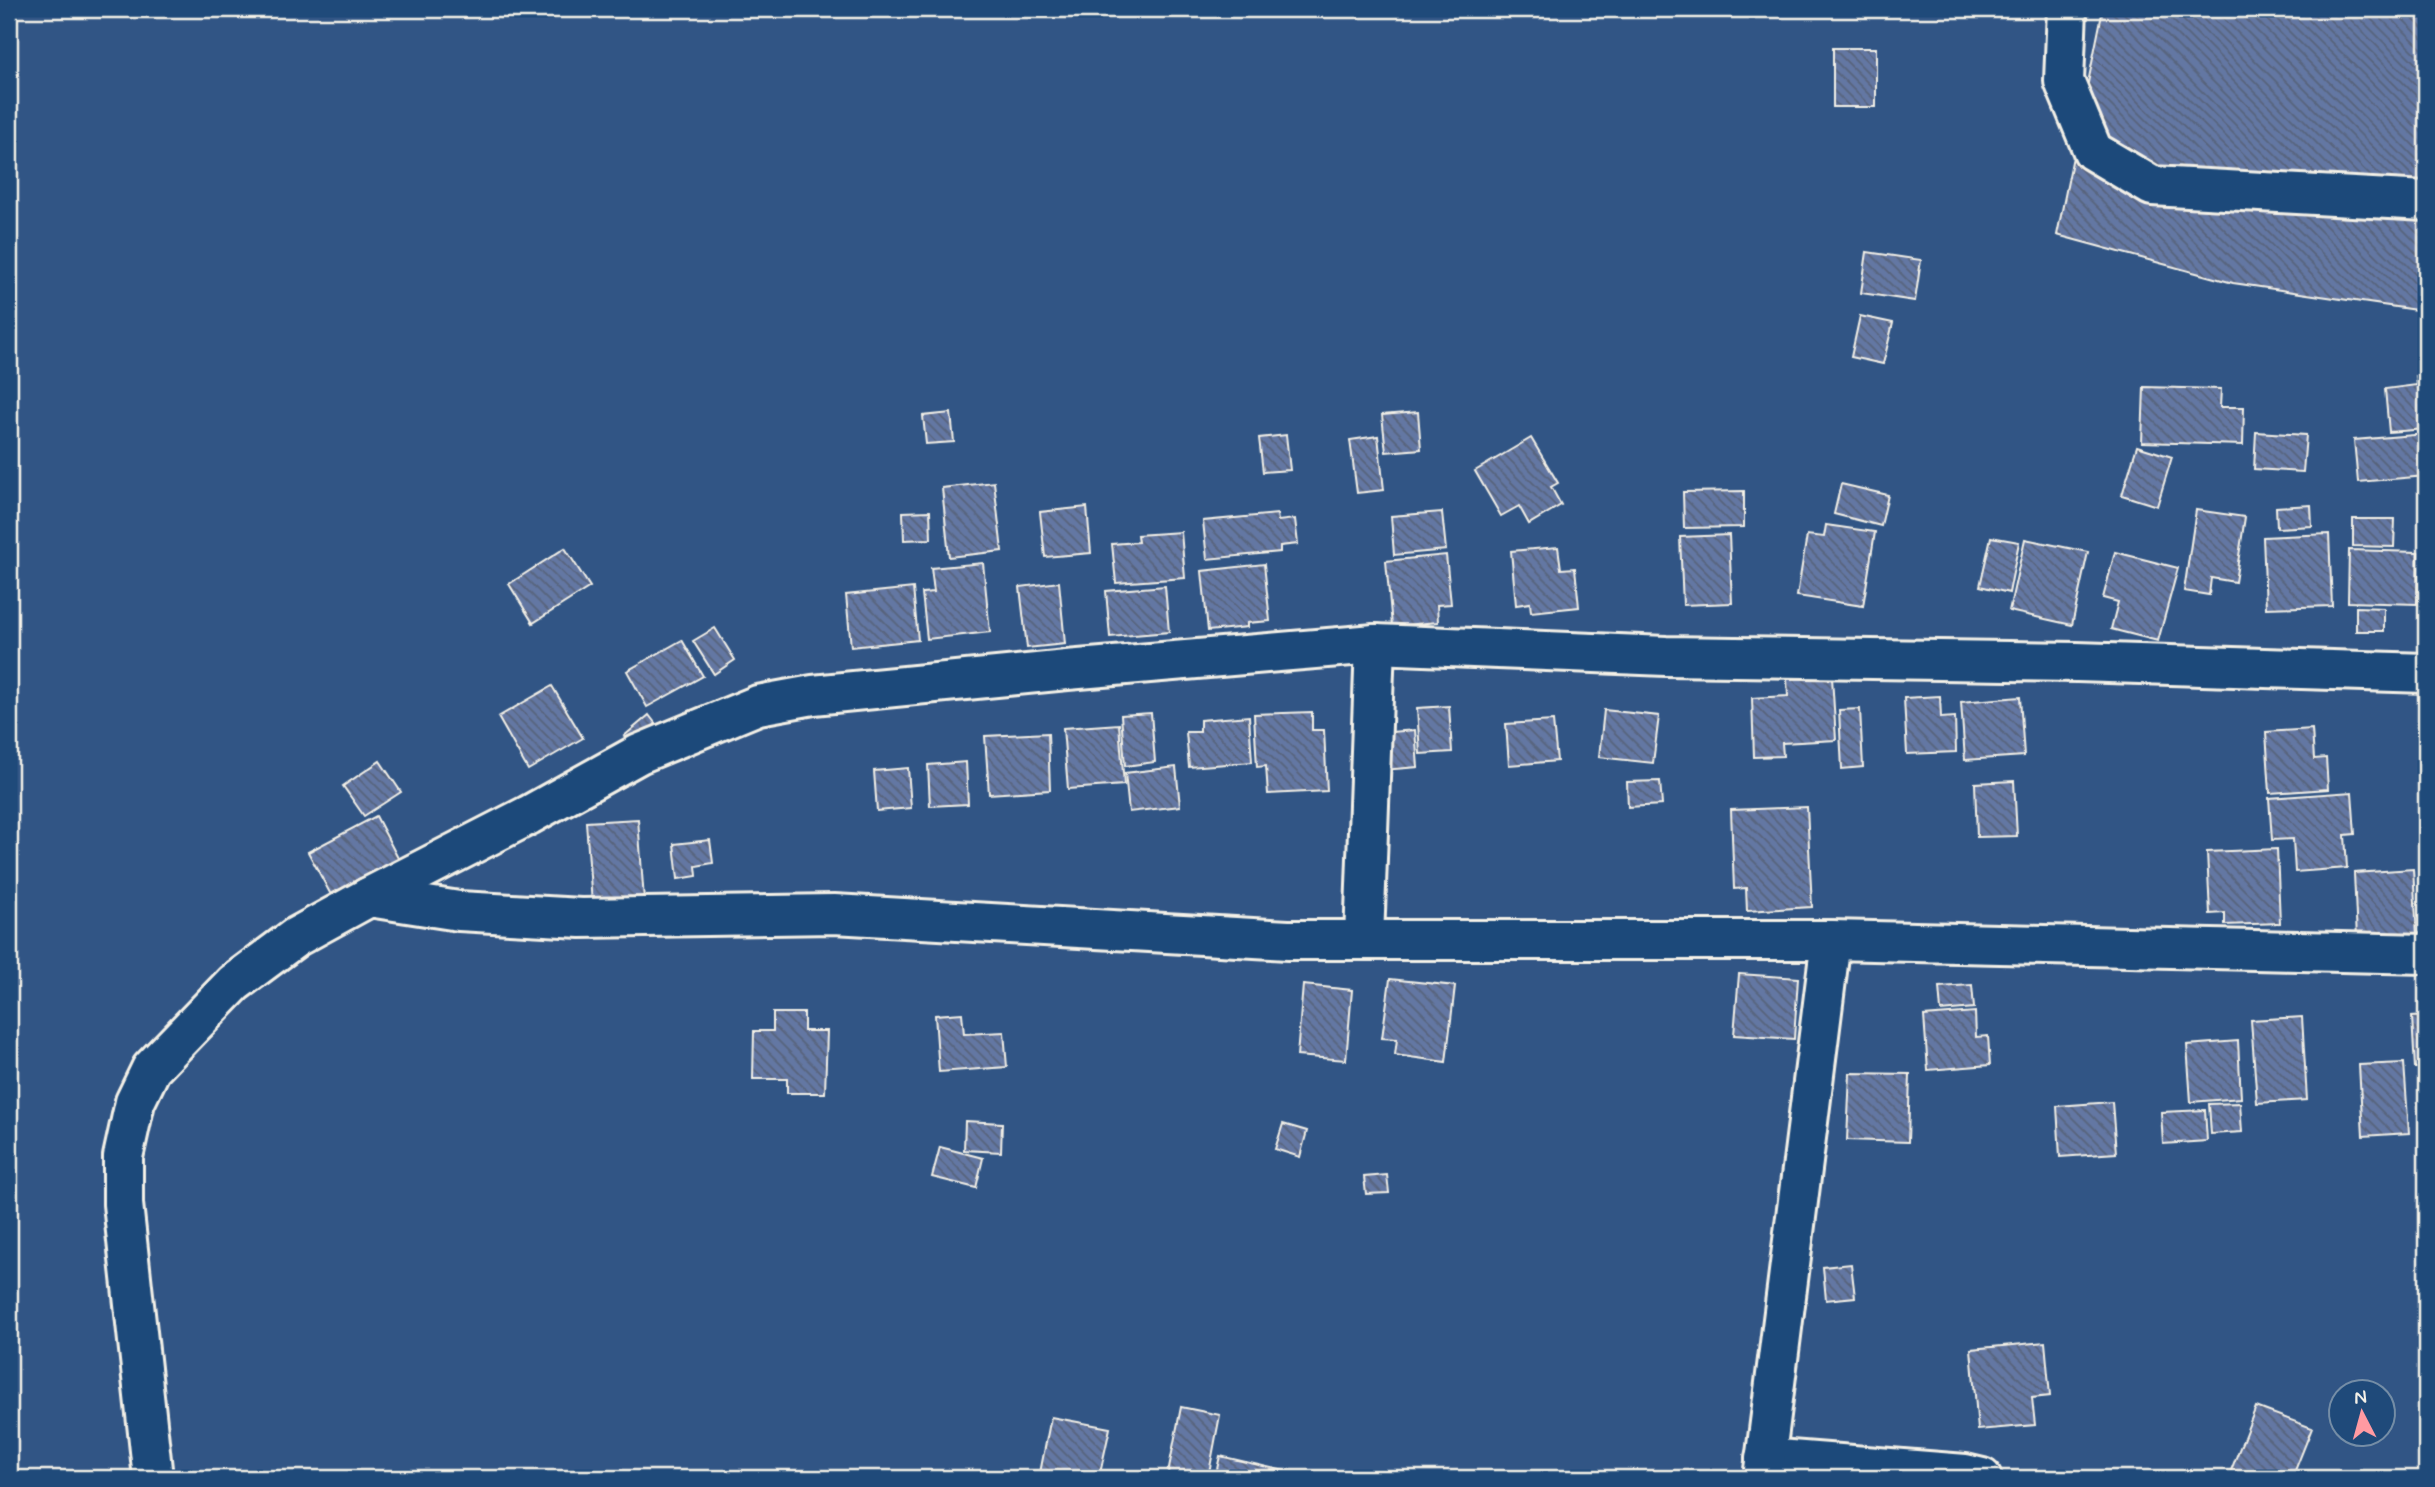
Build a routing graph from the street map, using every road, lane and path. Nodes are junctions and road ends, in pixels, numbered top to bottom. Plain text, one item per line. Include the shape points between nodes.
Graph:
1 (2067, 9) edge
2 (2426, 201) edge
3 (1375, 644) junction
4 (2426, 673) edge
5 (369, 897) junction
6 (1364, 939) junction
7 (1831, 940) junction
8 (2426, 954) edge
9 (1764, 1468) edge
10 (153, 1478) edge
11 (1982, 1478) edge

1 - 2 street via 2064,81 2094,151 2152,186
3 - 4 street via 1666,656
3 - 5 street via 813,695 758,705 639,754
3 - 6 street
5 - 6 street via 459,911 581,918 834,914 1288,940
5 - 10 street via 296,937 234,983 151,1069 135,1102 123,1157 123,1204
6 - 7 street
7 - 8 street
7 - 9 street
9 - 11 street

